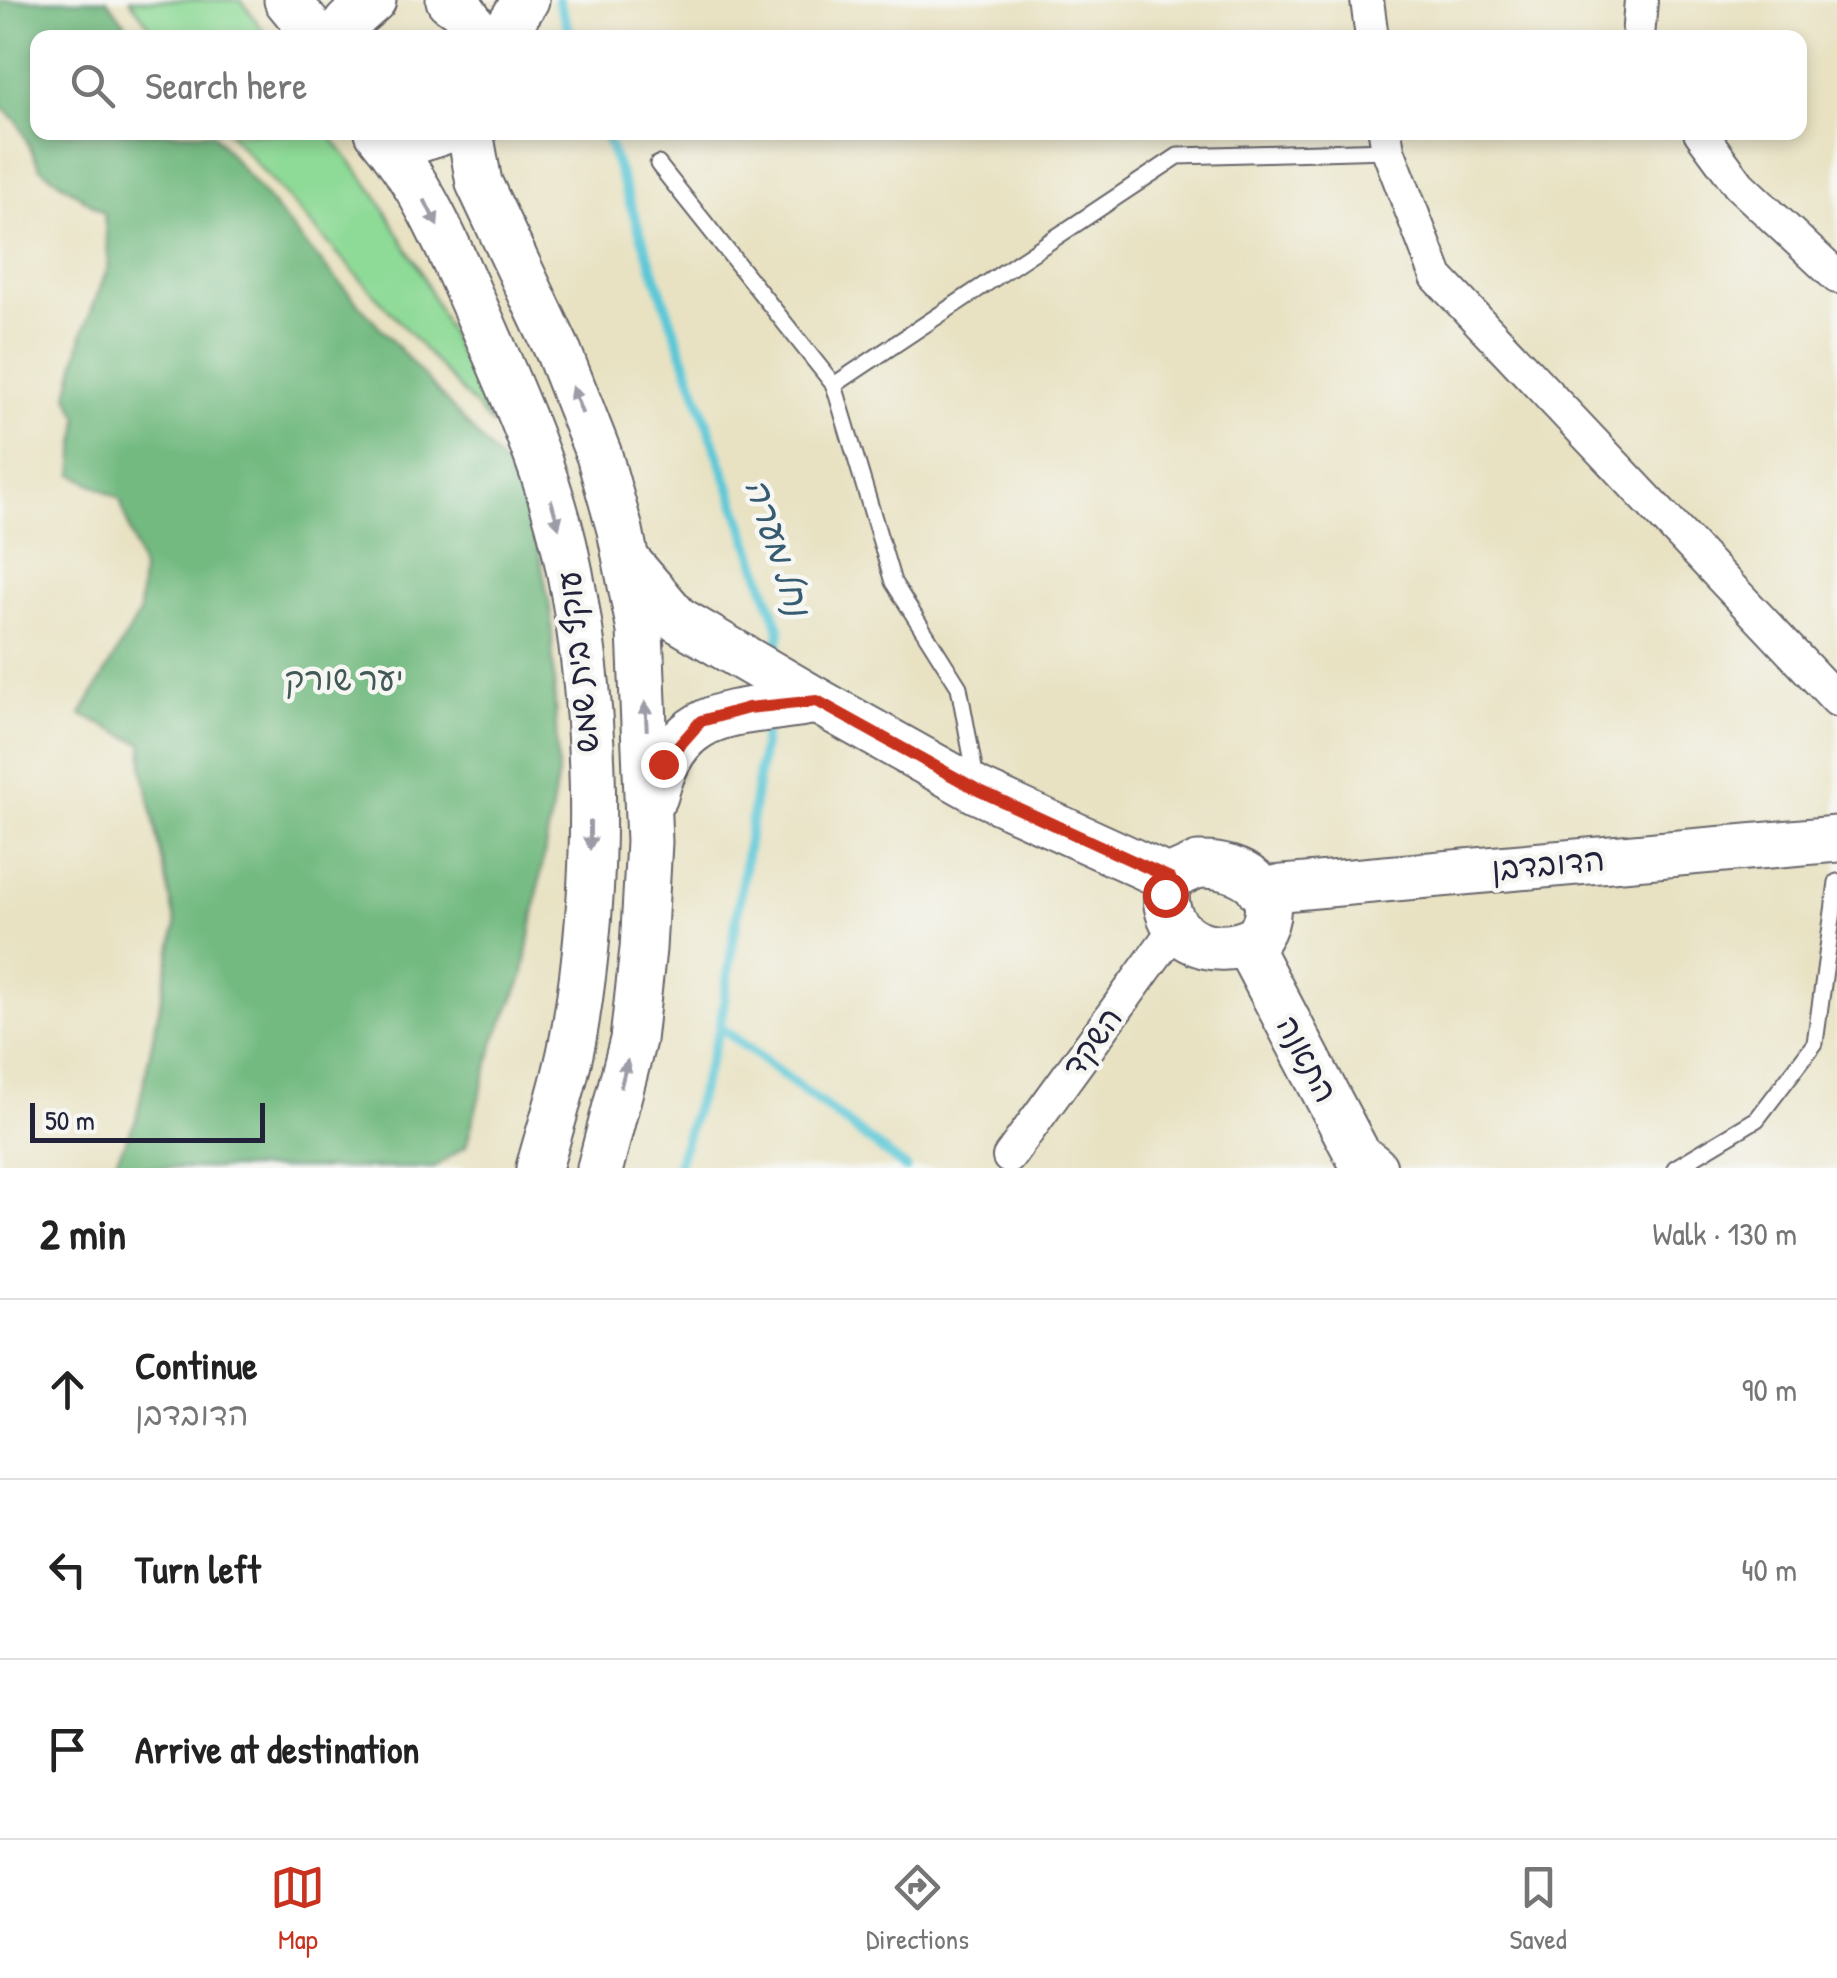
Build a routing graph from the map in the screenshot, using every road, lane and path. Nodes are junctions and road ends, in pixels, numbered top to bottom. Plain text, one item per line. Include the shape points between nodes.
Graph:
1 (286, 0) edge
2 (373, 0) edge
3 (449, 0) edge
4 (526, 0) edge
5 (1367, 0) edge
6 (1641, 0) edge
7 (311, 30) edge
8 (344, 30) edge
9 (476, 30) edge
10 (506, 30) edge
11 (1371, 30) edge
12 (1639, 30) edge
13 (385, 140) edge
14 (471, 140) edge
15 (1706, 140) edge
16 (1386, 141) edge
17 (658, 164) dead end
18 (1837, 277) edge
19 (834, 385) junction
20 (626, 559) junction
21 (1837, 700) edge
22 (817, 701) junction
23 (978, 790) junction
24 (649, 818) junction
25 (1837, 839) edge
26 (1170, 878) junction
27 (1837, 882) edge
28 (1260, 890) junction
29 (1176, 927) junction
30 (1247, 944) junction
31 (1009, 1157) dead end
32 (539, 1168) edge
33 (600, 1168) edge
34 (1374, 1168) edge
35 (1675, 1168) edge

1 - 7 main road
2 - 8 main road
3 - 9 main road
4 - 10 main road
5 - 11 street
6 - 12 street
13 -> 32 main road, עוקף בית שמש via 426,202 505,376 543,474 582,639 591,841 585,944 575,1030
20 -> 14 main road, עוקף בית שמש via 598,455 478,182
15 - 18 street via 1739,185
16 - 19 lane via 1178,156
16 - 21 street via 1437,276
17 - 19 lane
19 - 23 lane via 893,582 959,687
20 - 22 main road via 677,619
24 -> 20 main road, עוקף בית שמש via 640,631
22 - 23 main road
22 - 24 main road via 701,721 663,764
23 - 26 main road
33 -> 24 main road, עוקף בית שמש via 633,1040
25 - 28 main road, הדובדבן
26 - 28 main road via 1198,865 1232,866
26 - 29 main road via 1166,906
27 - 35 lane via 1815,1043 1757,1119
28 - 30 main road via 1266,925
29 - 30 main road via 1195,945 1224,951
29 - 31 street, השקד
30 - 34 main road, התאנה via 1358,1155

